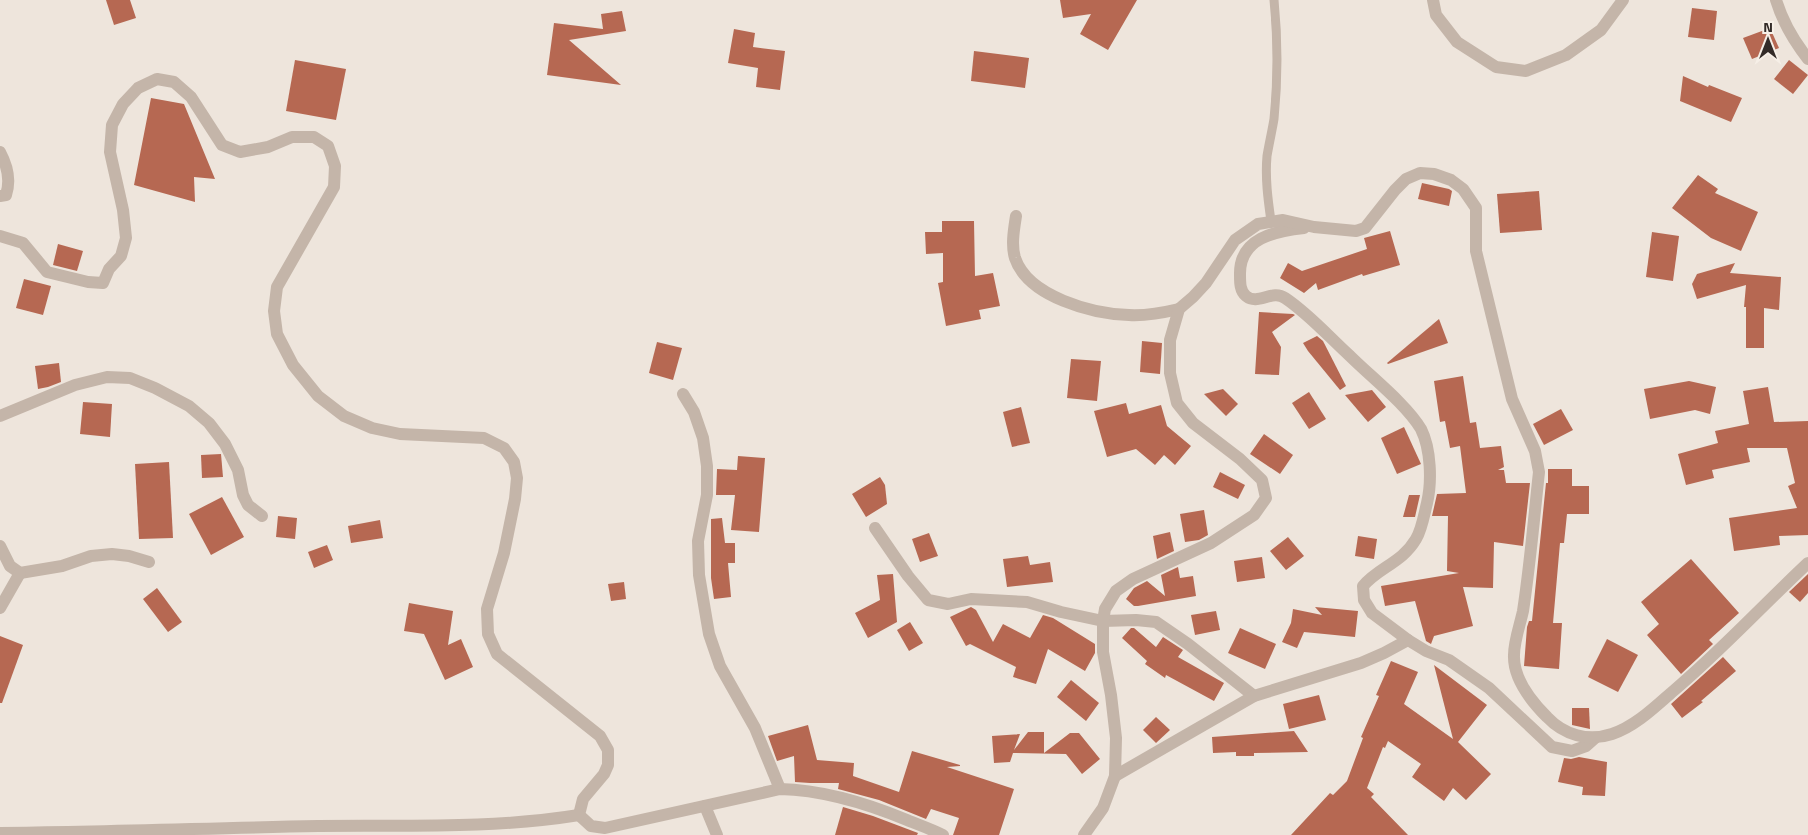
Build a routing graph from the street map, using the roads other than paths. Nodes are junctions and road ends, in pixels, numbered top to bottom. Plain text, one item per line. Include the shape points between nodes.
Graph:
1 (1274, 0) edge
2 (1433, 0) edge
3 (1623, 0) edge
4 (1776, 0) edge
5 (1808, 59) edge
6 (0, 152) edge
7 (0, 196) edge
8 (1016, 216) dead end
9 (1271, 221) junction
10 (1314, 227) junction
11 (0, 236) edge
12 (1179, 309) junction
13 (683, 394) dead end
14 (0, 416) edge
15 (262, 516) dead end
16 (875, 528) dead end
17 (0, 546) edge
18 (149, 562) dead end
19 (1808, 563) edge
20 (20, 573) junction
21 (0, 608) edge
22 (1103, 621) junction
23 (1408, 640) junction
24 (1254, 696) junction
25 (1595, 738) junction
26 (1115, 776) junction
27 (780, 789) junction
28 (705, 806) junction
29 (579, 815) junction
30 (0, 833) edge
31 (717, 835) edge
32 (943, 835) edge
33 (1084, 835) edge

1 - 9 lane via 1277,72 1267,158
2 - 3 street via 1436,15 1457,42 1496,67 1526,71 1566,54 1601,30
4 - 5 street via 1793,40
6 - 7 street via 8,173 9,187 6,194
8 - 12 street via 1015,258 1034,284 1054,297 1078,306 1128,315
9 - 10 street
9 - 12 street via 1258,224 1235,240 1206,283
10 - 23 street via 1268,234 1254,242 1239,268 1242,292 1248,298 1258,300 1276,294 1284,297 1383,387 1422,431 1430,470 1430,492 1416,539 1405,555 1372,576 1363,586 1364,600 1372,613
10 - 25 street via 1356,231 1365,228 1395,190 1406,179 1420,173 1451,180 1463,189 1476,208 1476,251 1512,399 1535,450 1539,472 1514,655 1516,670 1536,706 1556,726 1575,736
11 - 29 street via 24,243 47,272 103,283 109,269 121,256 126,238 110,152 112,125 123,104 138,88 157,79 174,82 191,96 222,145 240,152 292,138 314,137 328,146 335,166 334,187 277,287 274,311 277,334 293,365 318,396 344,416 372,428 400,434 484,438 504,448 514,462 518,478 515,499 504,553 487,609 488,634 497,654 600,736 608,750 604,774 583,799
12 - 22 street via 1170,340 1170,373 1177,403 1193,423 1262,480 1266,498 1254,515 1211,543 1133,579 1116,591
13 - 27 street via 694,412 703,438 707,466 707,495 698,541 699,576 709,634 720,666 755,728
14 - 15 street via 75,385 107,377 130,378 189,406 209,422 238,470 248,506
16 - 22 street via 928,600 948,604 971,599 1027,602
17 - 20 street via 10,566
18 - 20 street via 112,554
19 - 25 street via 1658,705 1626,728
20 - 21 street
22 - 24 street via 1156,622
22 - 26 street via 1103,652 1116,738
23 - 24 street via 1361,663
23 - 25 street via 1449,660 1488,688 1552,747 1572,751 1586,746
24 - 26 street
26 - 33 street via 1103,808
27 - 28 street
27 - 32 street via 834,795 879,808
28 - 29 street via 605,828 591,826
28 - 31 street
29 - 30 street via 503,824

